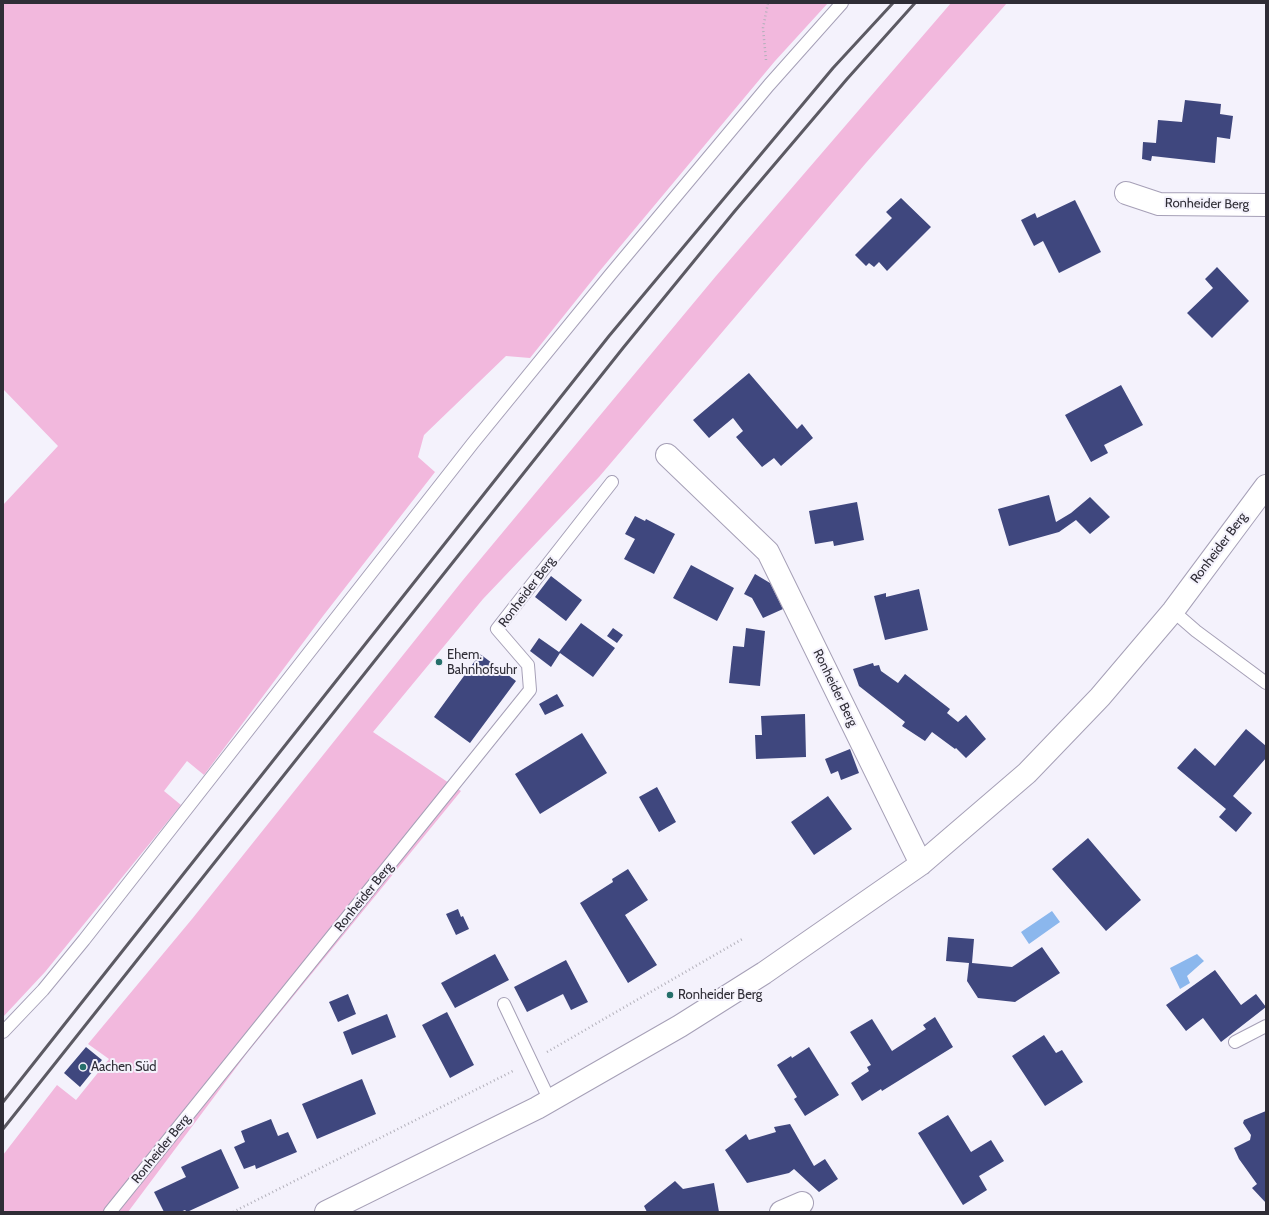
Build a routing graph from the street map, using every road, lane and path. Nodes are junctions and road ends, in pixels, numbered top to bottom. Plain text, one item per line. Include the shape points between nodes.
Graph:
1 (768, 3) edge
2 (842, 3) edge
3 (769, 85) junction
4 (1126, 193) dead end
5 (1266, 205) edge
6 (667, 455) dead end
7 (612, 482) dead end
8 (1266, 486) edge
9 (1173, 611) junction
10 (1266, 683) edge
11 (921, 864) junction
12 (504, 1004) dead end
13 (1266, 1026) edge
14 (3, 1032) edge
15 (1235, 1042) dead end
16 (550, 1101) junction
17 (313, 1173) dead end
18 (802, 1203) dead end
19 (110, 1212) edge
20 (233, 1212) edge
21 (326, 1212) edge
22 (781, 1212) edge

1 - 3 path via 763,28
2 - 3 lane
3 - 14 lane via 610,274 473,443 80,946
4 - 5 street, Ronheider Berg via 1159,204
6 - 11 street, Ronheider Berg via 768,552
7 - 19 lane, Ronheider Berg via 497,629 528,665 530,690
8 - 9 street, Ronheider Berg
9 - 10 lane
9 - 11 street, Ronheider Berg via 1100,697 1026,773
11 - 16 street, Ronheider Berg via 735,992
12 - 16 lane
13 - 15 lane
16 - 21 street, Ronheider Berg
17 - 20 path
18 - 22 street

